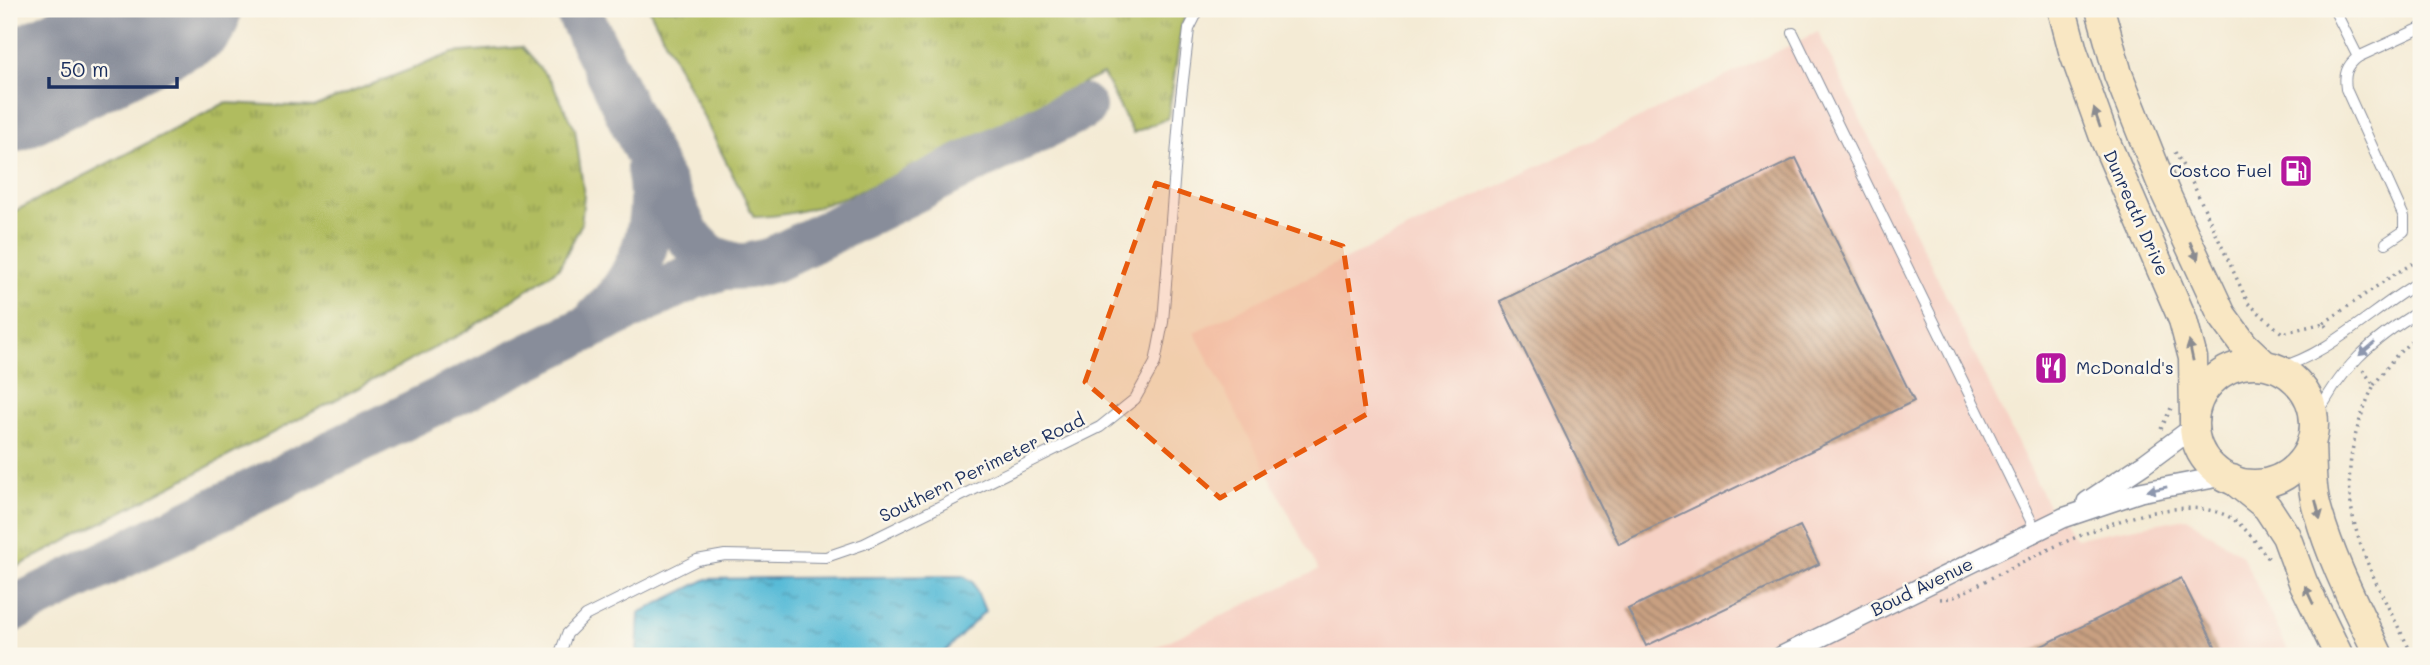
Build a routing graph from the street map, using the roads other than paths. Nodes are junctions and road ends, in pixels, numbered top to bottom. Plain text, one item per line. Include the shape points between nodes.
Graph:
1 (1199, 9) edge
2 (2062, 9) edge
3 (2100, 9) edge
4 (2334, 9) edge
5 (2421, 28) edge
6 (1794, 33) dead end
7 (2358, 57) junction
8 (2386, 243) dead end
9 (2421, 281) edge
10 (2421, 310) edge
11 (2270, 366) junction
12 (2194, 423) junction
13 (2313, 432) junction
14 (2228, 477) junction
15 (2063, 518) junction
16 (2036, 531) junction
17 (559, 656) edge
18 (1782, 656) edge
19 (2339, 656) edge
20 (2379, 656) edge

1 - 17 lane, Southern Perimeter Road via 1189,29 1180,106 1163,322 1155,363 1135,399 1100,427 864,544 826,556 724,555 697,560 584,615 567,634
12 -> 2 main road, Dunreath Drive via 2193,359 2183,320 2105,140
3 -> 11 main road, Dunreath Drive via 2118,74 2164,190 2222,315 2244,345
4 - 7 lane
5 - 7 lane
6 - 16 lane
7 - 8 lane via 2347,69 2346,89 2406,225
9 - 11 lane via 2313,355 2292,365
10 -> 13 lane via 2354,360 2325,400
11 - 12 main road via 2244,364 2225,370 2209,383 2199,400
11 - 13 main road via 2299,384 2310,402
12 - 14 main road via 2202,455
12 - 15 street, Boud Avenue via 2144,464
13 - 14 main road via 2302,459 2288,473 2251,484
13 -> 20 main road via 2317,510
14 -> 15 street, Boud Avenue via 2140,492
19 -> 14 main road via 2286,536 2267,508
15 - 16 street, Boud Avenue
16 - 18 street, Boud Avenue

